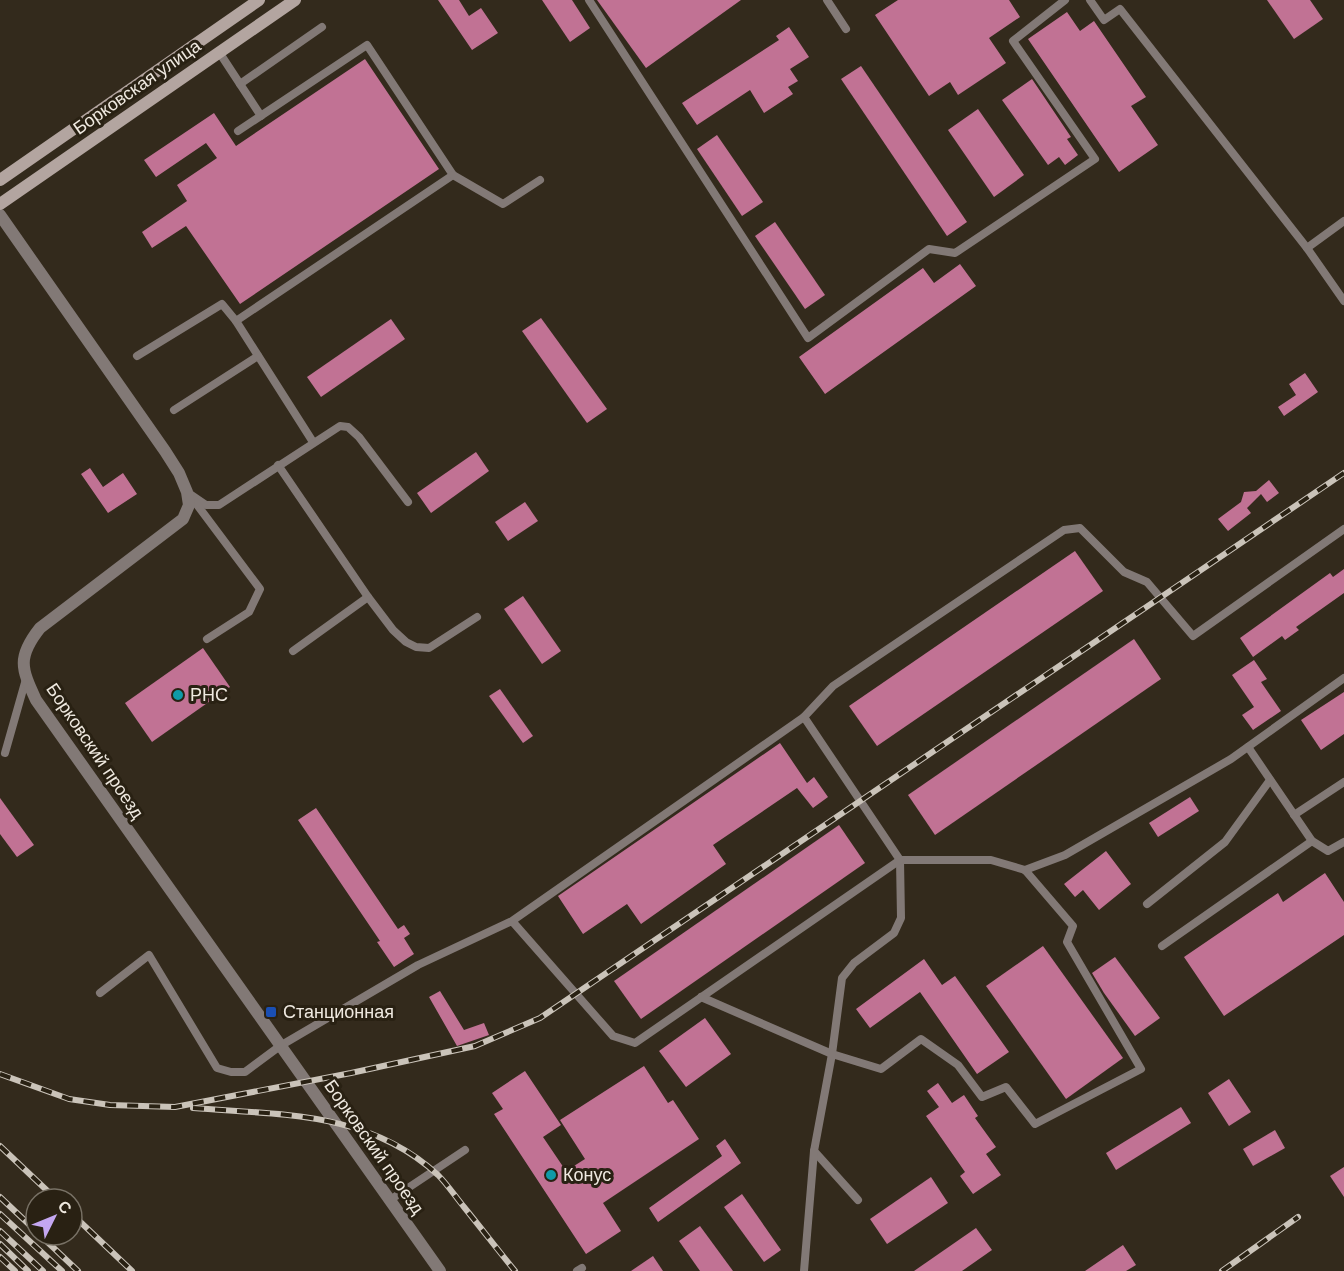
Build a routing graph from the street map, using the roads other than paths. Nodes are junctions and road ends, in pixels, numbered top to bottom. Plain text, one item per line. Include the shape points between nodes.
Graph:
1 (259, 0) edge
2 (295, 0) edge
3 (589, 0) edge
4 (827, 0) edge
5 (1065, 0) edge
6 (1090, 0) edge
7 (322, 27) dead end
8 (846, 30) dead end
9 (219, 52) junction
10 (240, 84) junction
11 (261, 116) junction
12 (238, 131) dead end
13 (453, 175) junction
14 (0, 180) edge
15 (540, 180) dead end
16 (0, 204) edge
17 (0, 215) edge
18 (1344, 221) edge
19 (1307, 248) junction
20 (1344, 301) edge
21 (236, 321) junction
22 (137, 356) dead end
23 (258, 356) junction
24 (174, 410) dead end
25 (313, 441) junction
26 (278, 465) junction
27 (187, 492) junction
28 (408, 502) dead end
29 (1344, 529) edge
30 (368, 597) junction
31 (477, 617) dead end
32 (207, 639) dead end
33 (293, 651) dead end
34 (1344, 678) edge
35 (26, 679) junction
36 (804, 717) junction
37 (1248, 747) junction
38 (4, 753) dead end
39 (1270, 780) junction
40 (1344, 782) edge
41 (1294, 815) junction
42 (1312, 842) junction
43 (1344, 842) edge
44 (900, 860) junction
45 (1024, 870) junction
46 (1147, 904) dead end
47 (512, 921) junction
48 (1162, 946) dead end
49 (100, 993) dead end
50 (701, 997) junction
51 (280, 1046) junction
52 (832, 1054) junction
53 (465, 1150) dead end
54 (814, 1151) junction
55 (390, 1200) junction
56 (858, 1200) dead end
57 (440, 1271) edge
58 (804, 1271) edge

1 - 14 main road, Борковская улица
2 - 9 main road, Борковская улица
3 - 5 lane via 808,338 929,249 955,253 1095,159 1013,41
4 - 8 lane
6 - 19 lane via 1104,20 1120,9
7 - 10 lane
9 - 10 lane
9 - 16 main road, Борковская улица
10 - 11 lane
11 - 12 lane
11 - 13 lane via 367,45
13 - 15 lane via 503,204
13 - 21 lane
17 - 27 street via 165,451
18 - 19 lane
19 - 20 lane
21 - 22 lane via 222,304
21 - 23 lane
23 - 24 lane
23 - 25 lane
25 - 26 lane
25 - 28 lane via 340,426 353,430
26 - 27 lane via 219,505 206,505
26 - 30 lane
27 - 32 lane via 260,589 249,612
27 - 35 street, Борковский проезд via 189,505 183,519 40,628 28,643 23,659
29 - 36 lane via 1193,636 1147,582 1124,572 1080,528 1064,530 833,686
30 - 31 lane via 393,630 416,647 429,648
30 - 33 lane
34 - 37 lane
35 - 38 lane
35 - 51 street, Борковский проезд via 36,700
36 - 44 lane
36 - 47 lane
37 - 39 lane
37 - 45 lane via 1065,855
39 - 41 lane
39 - 46 lane via 1225,842
40 - 41 lane
41 - 42 lane
42 - 43 lane via 1328,851
42 - 48 lane
44 - 45 lane via 991,860
44 - 50 lane
44 - 52 lane via 901,918 894,933 854,963 842,978
45 - 52 lane via 1073,926 1067,942 1141,1070 1035,1124 1006,1087 982,1097 958,1065 921,1039 881,1069
47 - 50 lane via 613,1036 635,1043
47 - 51 lane via 418,965
49 - 51 lane via 149,955 217,1068 245,1072
50 - 52 lane
51 - 55 street, Борковский проезд
52 - 54 lane
53 - 55 lane
54 - 56 lane
54 - 58 lane
55 - 57 street, Борковский проезд

